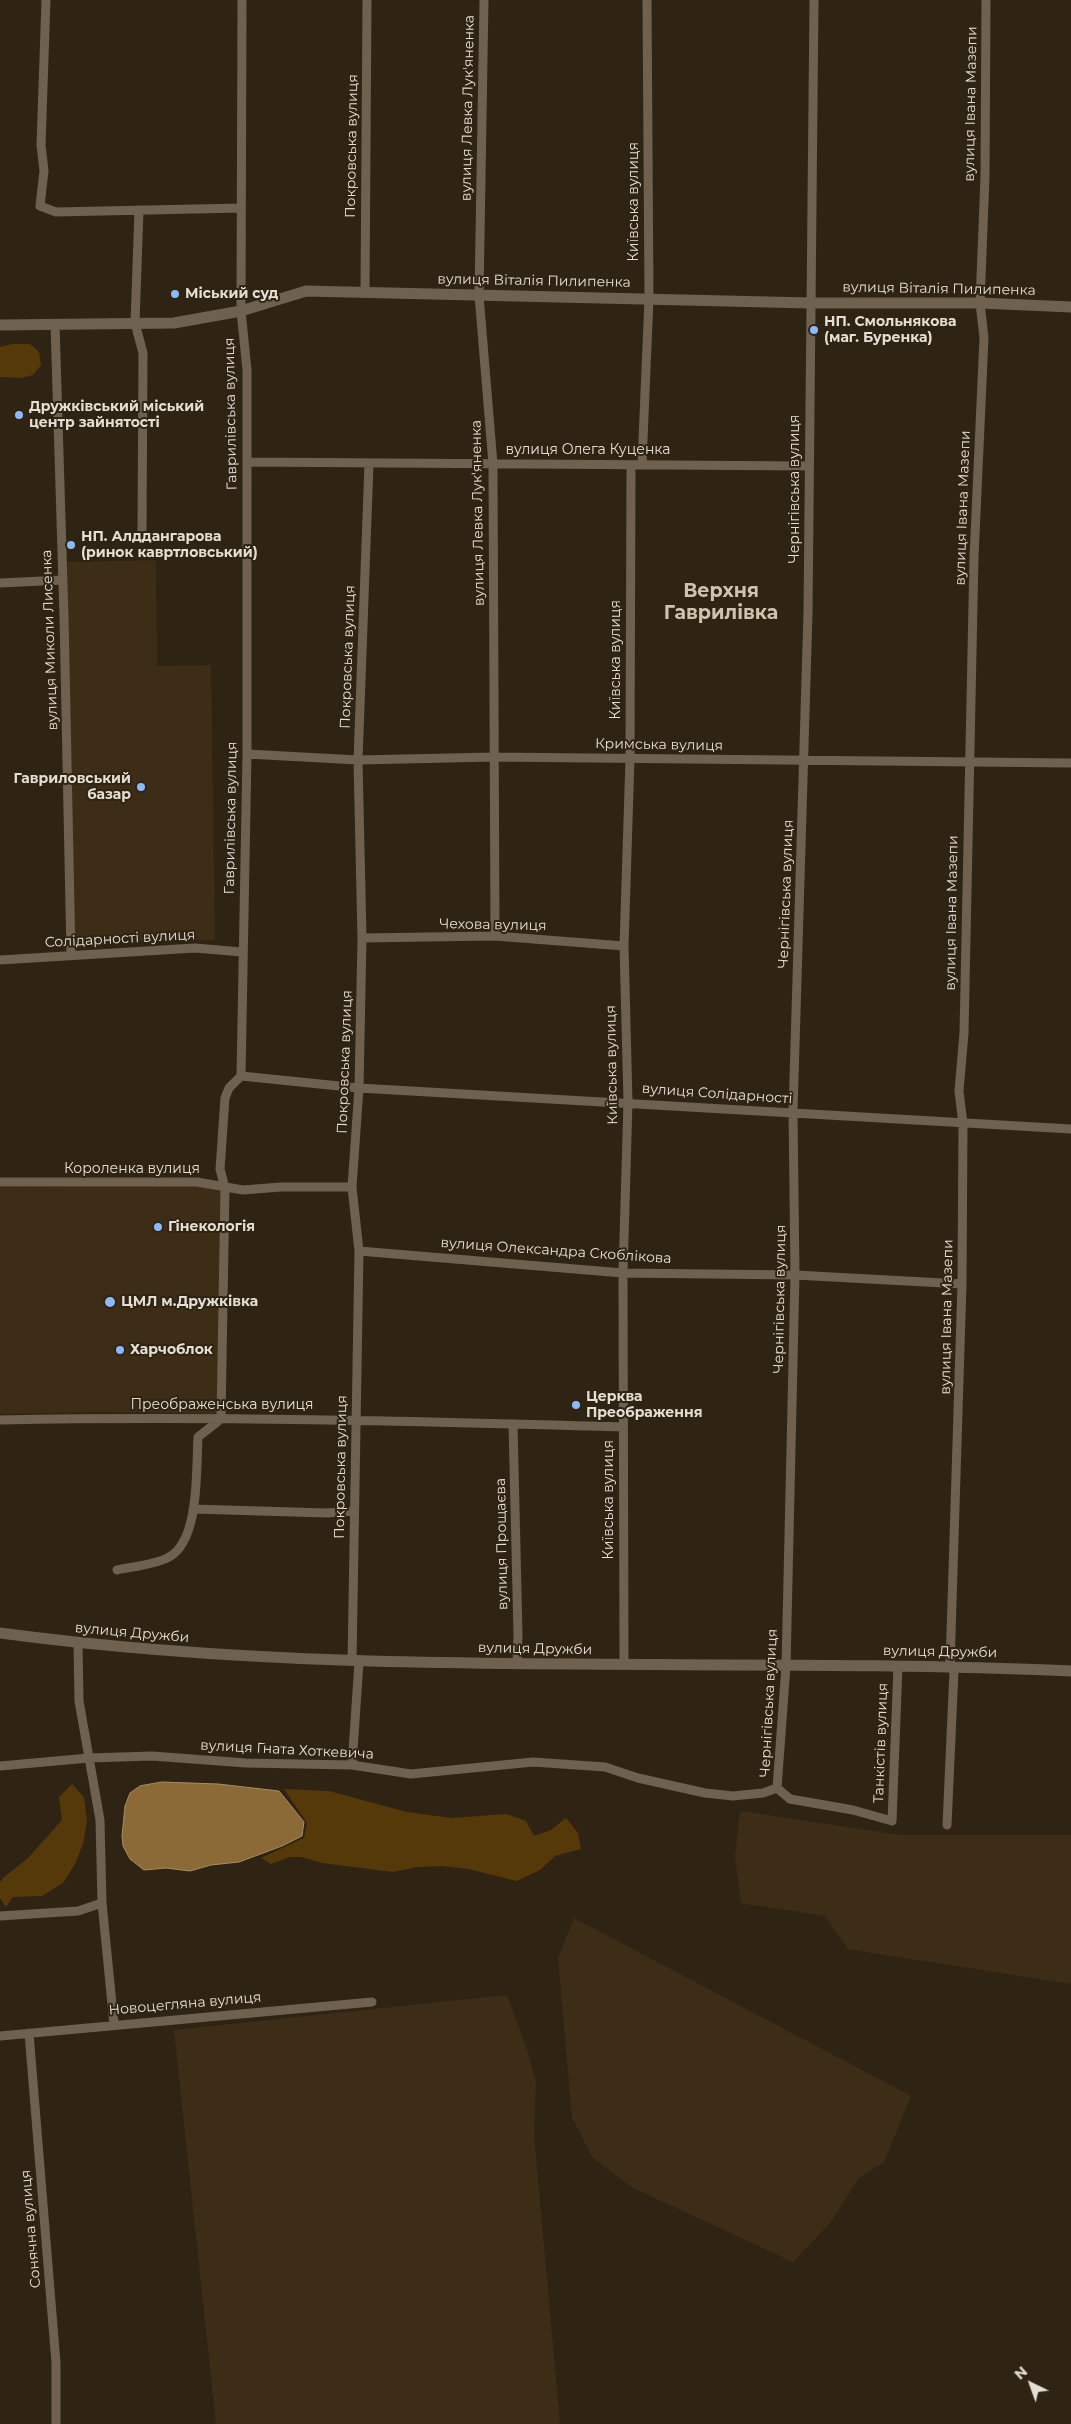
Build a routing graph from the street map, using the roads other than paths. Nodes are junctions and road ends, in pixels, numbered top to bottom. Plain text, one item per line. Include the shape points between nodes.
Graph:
1 (46, 0) edge
2 (242, 0) edge
3 (367, 0) edge
4 (484, 0) edge
5 (647, 0) edge
6 (814, 0) edge
7 (986, 0) edge
8 (241, 208) junction
9 (139, 210) junction
10 (365, 292) junction
11 (479, 295) junction
12 (649, 299) junction
13 (810, 303) junction
14 (980, 303) junction
15 (1071, 307) edge
16 (241, 311) junction
17 (135, 323) junction
18 (56, 324) junction
19 (0, 325) edge
20 (247, 462) junction
21 (642, 463) junction
22 (369, 464) junction
23 (493, 464) junction
24 (631, 466) junction
25 (808, 466) junction
26 (142, 533) dead end
27 (0, 577) edge
28 (62, 577) junction
29 (0, 583) edge
30 (247, 754) junction
31 (494, 757) junction
32 (630, 759) junction
33 (358, 760) junction
34 (803, 761) junction
35 (968, 763) junction
36 (1071, 763) edge
37 (495, 936) junction
38 (362, 938) junction
39 (624, 946) junction
40 (242, 952) junction
41 (71, 956) junction
42 (0, 960) edge
43 (241, 1076) junction
44 (359, 1088) junction
45 (628, 1102) junction
46 (793, 1112) junction
47 (964, 1124) junction
48 (1071, 1129) edge
49 (0, 1182) edge
50 (352, 1187) junction
51 (225, 1188) junction
52 (359, 1251) junction
53 (623, 1273) junction
54 (795, 1275) junction
55 (962, 1284) junction
56 (221, 1419) junction
57 (0, 1420) edge
58 (355, 1420) junction
59 (513, 1424) junction
60 (623, 1427) junction
61 (193, 1509) junction
62 (354, 1511) junction
63 (117, 1570) dead end
64 (0, 1633) edge
65 (78, 1644) junction
66 (356, 1661) junction
67 (517, 1664) junction
68 (624, 1665) junction
69 (786, 1666) junction
70 (898, 1666) junction
71 (950, 1666) junction
72 (1071, 1671) edge
73 (89, 1758) junction
74 (352, 1765) junction
75 (0, 1766) edge
76 (777, 1788) junction
77 (947, 1825) dead end
78 (102, 1903) junction
79 (0, 1916) edge
80 (372, 2002) dead end
81 (114, 2024) junction
82 (29, 2033) junction
83 (0, 2036) edge
84 (56, 2424) edge

1 - 9 street via 41,145 44,172 40,206 56,212
2 - 8 street, Гаврилівська вулиця
3 - 10 street, Покровська вулиця
4 - 11 street, вулиця Левка Лук'яненка
5 - 12 street, Київська вулиця
6 - 13 street, Чернігівська вулиця
7 - 14 street, вулиця Івана Мазепи via 985,177
8 - 9 street
8 - 16 street, Гаврилівська вулиця
9 - 17 street
10 - 11 street, вулиця Віталія Пилипенка
10 - 16 street, вулиця Віталія Пилипенка via 306,291
11 - 12 street, вулиця Віталія Пилипенка
11 - 23 street, вулиця Левка Лук'яненка
12 - 13 street, вулиця Віталія Пилипенка
12 - 21 street, Київська вулиця
13 - 14 street, вулиця Віталія Пилипенка
13 - 25 street, Чернігівська вулиця
14 - 15 street, вулиця Віталія Пилипенка
14 - 35 street, вулиця Івана Мазепи via 984,338
16 - 17 street, вулиця Віталія Пилипенка via 174,323
16 - 20 street, Гаврилівська вулиця via 247,370
17 - 18 street, вулиця Віталія Пилипенка
17 - 26 street via 143,353
18 - 19 street, вулиця Віталія Пилипенка
18 - 28 street, вулиця Миколи Лисенка
20 - 22 street, вулиця Олега Куценка
20 - 30 street, Гаврилівська вулиця
21 - 24 street, вулиця Олега Куценка
21 - 25 street, вулиця Олега Куценка
22 - 23 street, вулиця Олега Куценка
22 - 33 street, Покровська вулиця
23 - 24 street, вулиця Олега Куценка
23 - 31 street, вулиця Левка Лук'яненка
24 - 32 street, Київська вулиця
25 - 34 street, Чернігівська вулиця
27 - 28 street
28 - 29 street
28 - 41 street, вулиця Миколи Лисенка
30 - 33 street, Кримська вулиця
30 - 40 street, Гаврилівська вулиця
31 - 32 street, Кримська вулиця
31 - 33 street, Кримська вулиця
31 - 37 street, вулиця Левка Лук'яненка
32 - 34 street, Кримська вулиця
32 - 39 street, Київська вулиця
33 - 38 street, Покровська вулиця
34 - 35 street, Кримська вулиця
34 - 46 street, Чернігівська вулиця
35 - 36 street, Кримська вулиця
35 - 47 street, вулиця Івана Мазепи via 964,1033 959,1091
37 - 38 street, Чехова вулиця
37 - 39 street, Чехова вулиця
38 - 44 street, Покровська вулиця
39 - 45 street, Київська вулиця
40 - 41 street, Солідарності вулиця via 195,948
40 - 43 street, Гаврилівська вулиця
41 - 42 street, Солідарності вулиця
43 - 44 street, вулиця Солідарності
43 - 51 street via 224,1098 220,1169
44 - 45 street, вулиця Солідарності
44 - 50 street, Покровська вулиця
45 - 46 street, вулиця Солідарності
45 - 53 street, Київська вулиця
46 - 47 street, вулиця Солідарності
46 - 54 street, Чернігівська вулиця
47 - 48 street, вулиця Солідарності
47 - 55 street, вулиця Івана Мазепи
49 - 51 street, Короленка вулиця via 198,1182
50 - 51 street, Короленка вулиця
50 - 52 street, Покровська вулиця
51 - 56 street
52 - 53 street, вулиця Олександра Скоблікова
52 - 58 street, Покровська вулиця
53 - 54 street, вулиця Олександра Скоблікова
53 - 60 street, Київська вулиця
54 - 55 street, вулиця Олександра Скоблікова
54 - 69 street, Чернігівська вулиця
55 - 71 street, вулиця Івана Мазепи
56 - 57 street, Преображенська вулиця
56 - 58 street, Преображенська вулиця
56 - 61 street via 198,1437
58 - 59 street, Преображенська вулиця
58 - 62 street, Покровська вулиця
59 - 60 street, Преображенська вулиця
59 - 67 street, вулиця Прощаєва
60 - 68 street, Київська вулиця
61 - 62 street
61 - 63 street via 182,1546 169,1558
62 - 66 street, Покровська вулиця
64 - 65 street, вулиця Дружби
65 - 66 street, вулиця Дружби
65 - 73 street via 79,1701
66 - 67 street, вулиця Дружби
66 - 74 street, Покровська вулиця
67 - 68 street, вулиця Дружби
68 - 69 street, вулиця Дружби
69 - 70 street, вулиця Дружби
69 - 76 street, Чернігівська вулиця
70 - 71 street, вулиця Дружби
70 - 76 street, Танкістів вулиця via 892,1821 853,1810 790,1799
71 - 72 street, вулиця Дружби
71 - 77 street, вулиця Івана Мазепи via 954,1671
73 - 74 street, вулиця Гната Хоткевича via 152,1756 246,1763
73 - 75 street, вулиця Гната Хоткевича
73 - 78 street via 100,1820
74 - 76 street, вулиця Гната Хоткевича via 411,1774 533,1762 605,1767 638,1778 714,1794 733,1796
78 - 79 street via 78,1911
78 - 81 street
80 - 81 street, Новоцегляна вулиця
81 - 82 street, Новоцегляна вулиця
82 - 83 street, Новоцегляна вулиця
82 - 84 street, Сонячна вулиця via 56,2363

